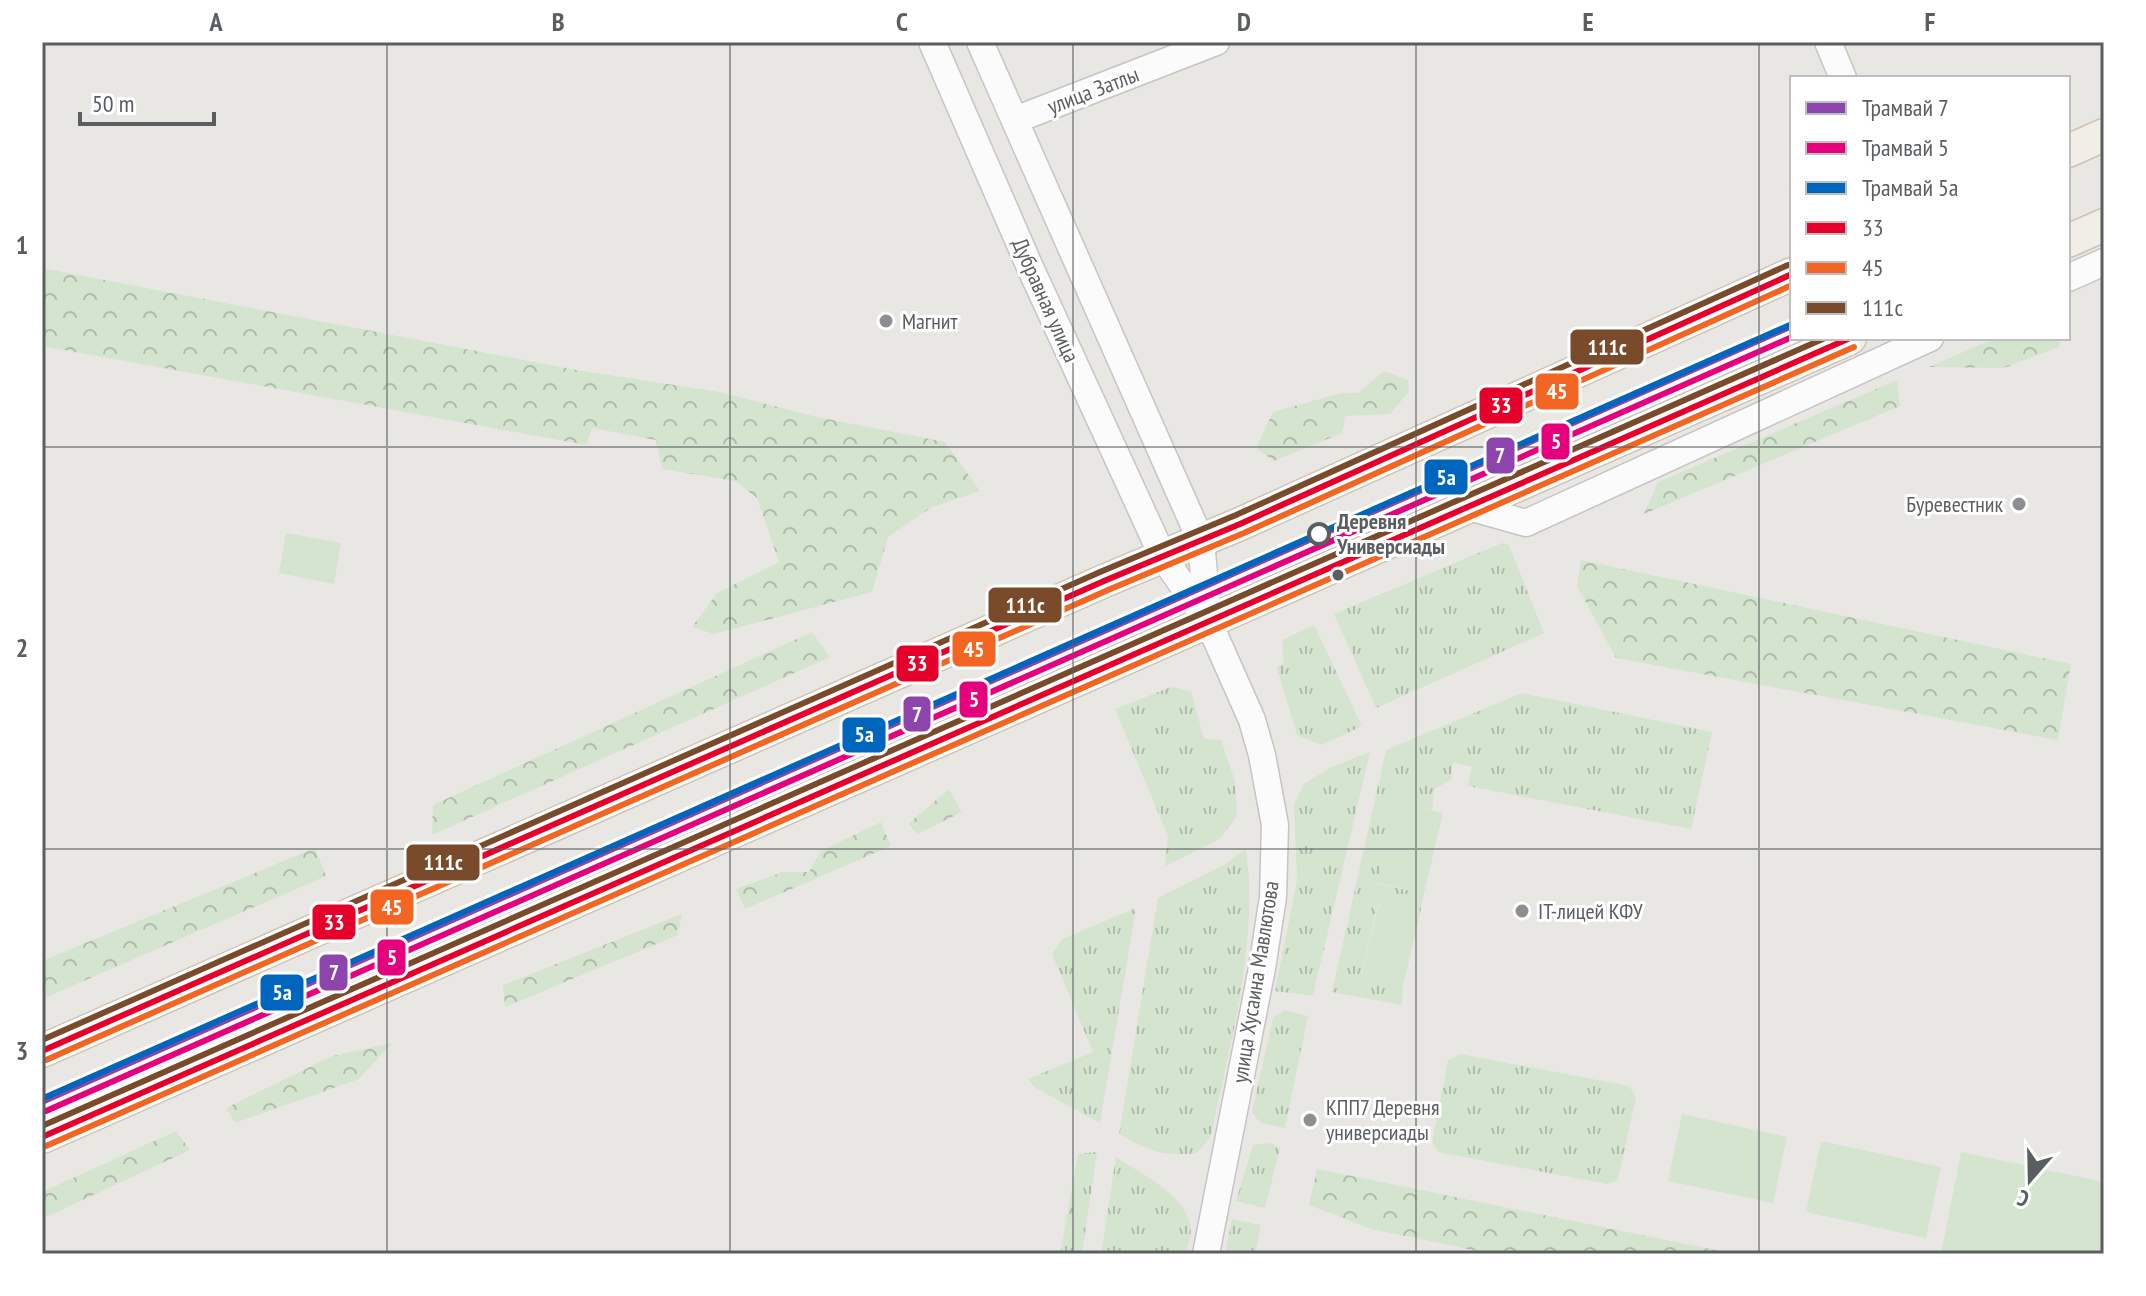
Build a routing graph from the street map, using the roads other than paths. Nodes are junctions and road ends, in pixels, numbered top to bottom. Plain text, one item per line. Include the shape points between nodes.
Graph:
1 (932, 42) edge
2 (980, 42) edge
3 (1216, 42) edge
4 (1828, 42) edge
5 (1842, 76) edge
6 (1015, 120) junction
7 (2104, 135) edge
8 (2070, 150) edge
9 (2104, 225) edge
10 (2070, 240) edge
11 (1070, 246) junction
12 (2104, 262) edge
13 (1029, 265) junction
14 (1790, 275) edge
15 (2070, 277) edge
16 (1845, 340) edge
17 (1926, 340) edge
18 (1469, 507) junction
19 (1201, 541) junction
20 (1163, 557) junction
21 (1209, 623) junction
22 (42, 1051) edge
23 (42, 1137) edge
24 (1206, 1254) edge

1 - 13 street, Дубравная улица
2 - 6 street, Дубравная улица
3 - 6 street, улица Затлы
4 - 5 street
6 - 11 street, Дубравная улица
7 - 8 main road
9 - 10 main road
11 - 13 street
11 - 19 street, Дубравная улица
12 - 15 street
13 - 20 street, Дубравная улица
14 - 19 main road
16 - 18 main road
17 - 18 street via 1526,523
18 - 21 main road
19 - 20 main road
19 - 21 street, Дубравная улица
20 - 21 street, Дубравная улица
20 - 22 main road
21 - 23 main road
21 - 24 street, улица Хусаина Мавлютова via 1252,720 1275,825 1273,897 1262,968

